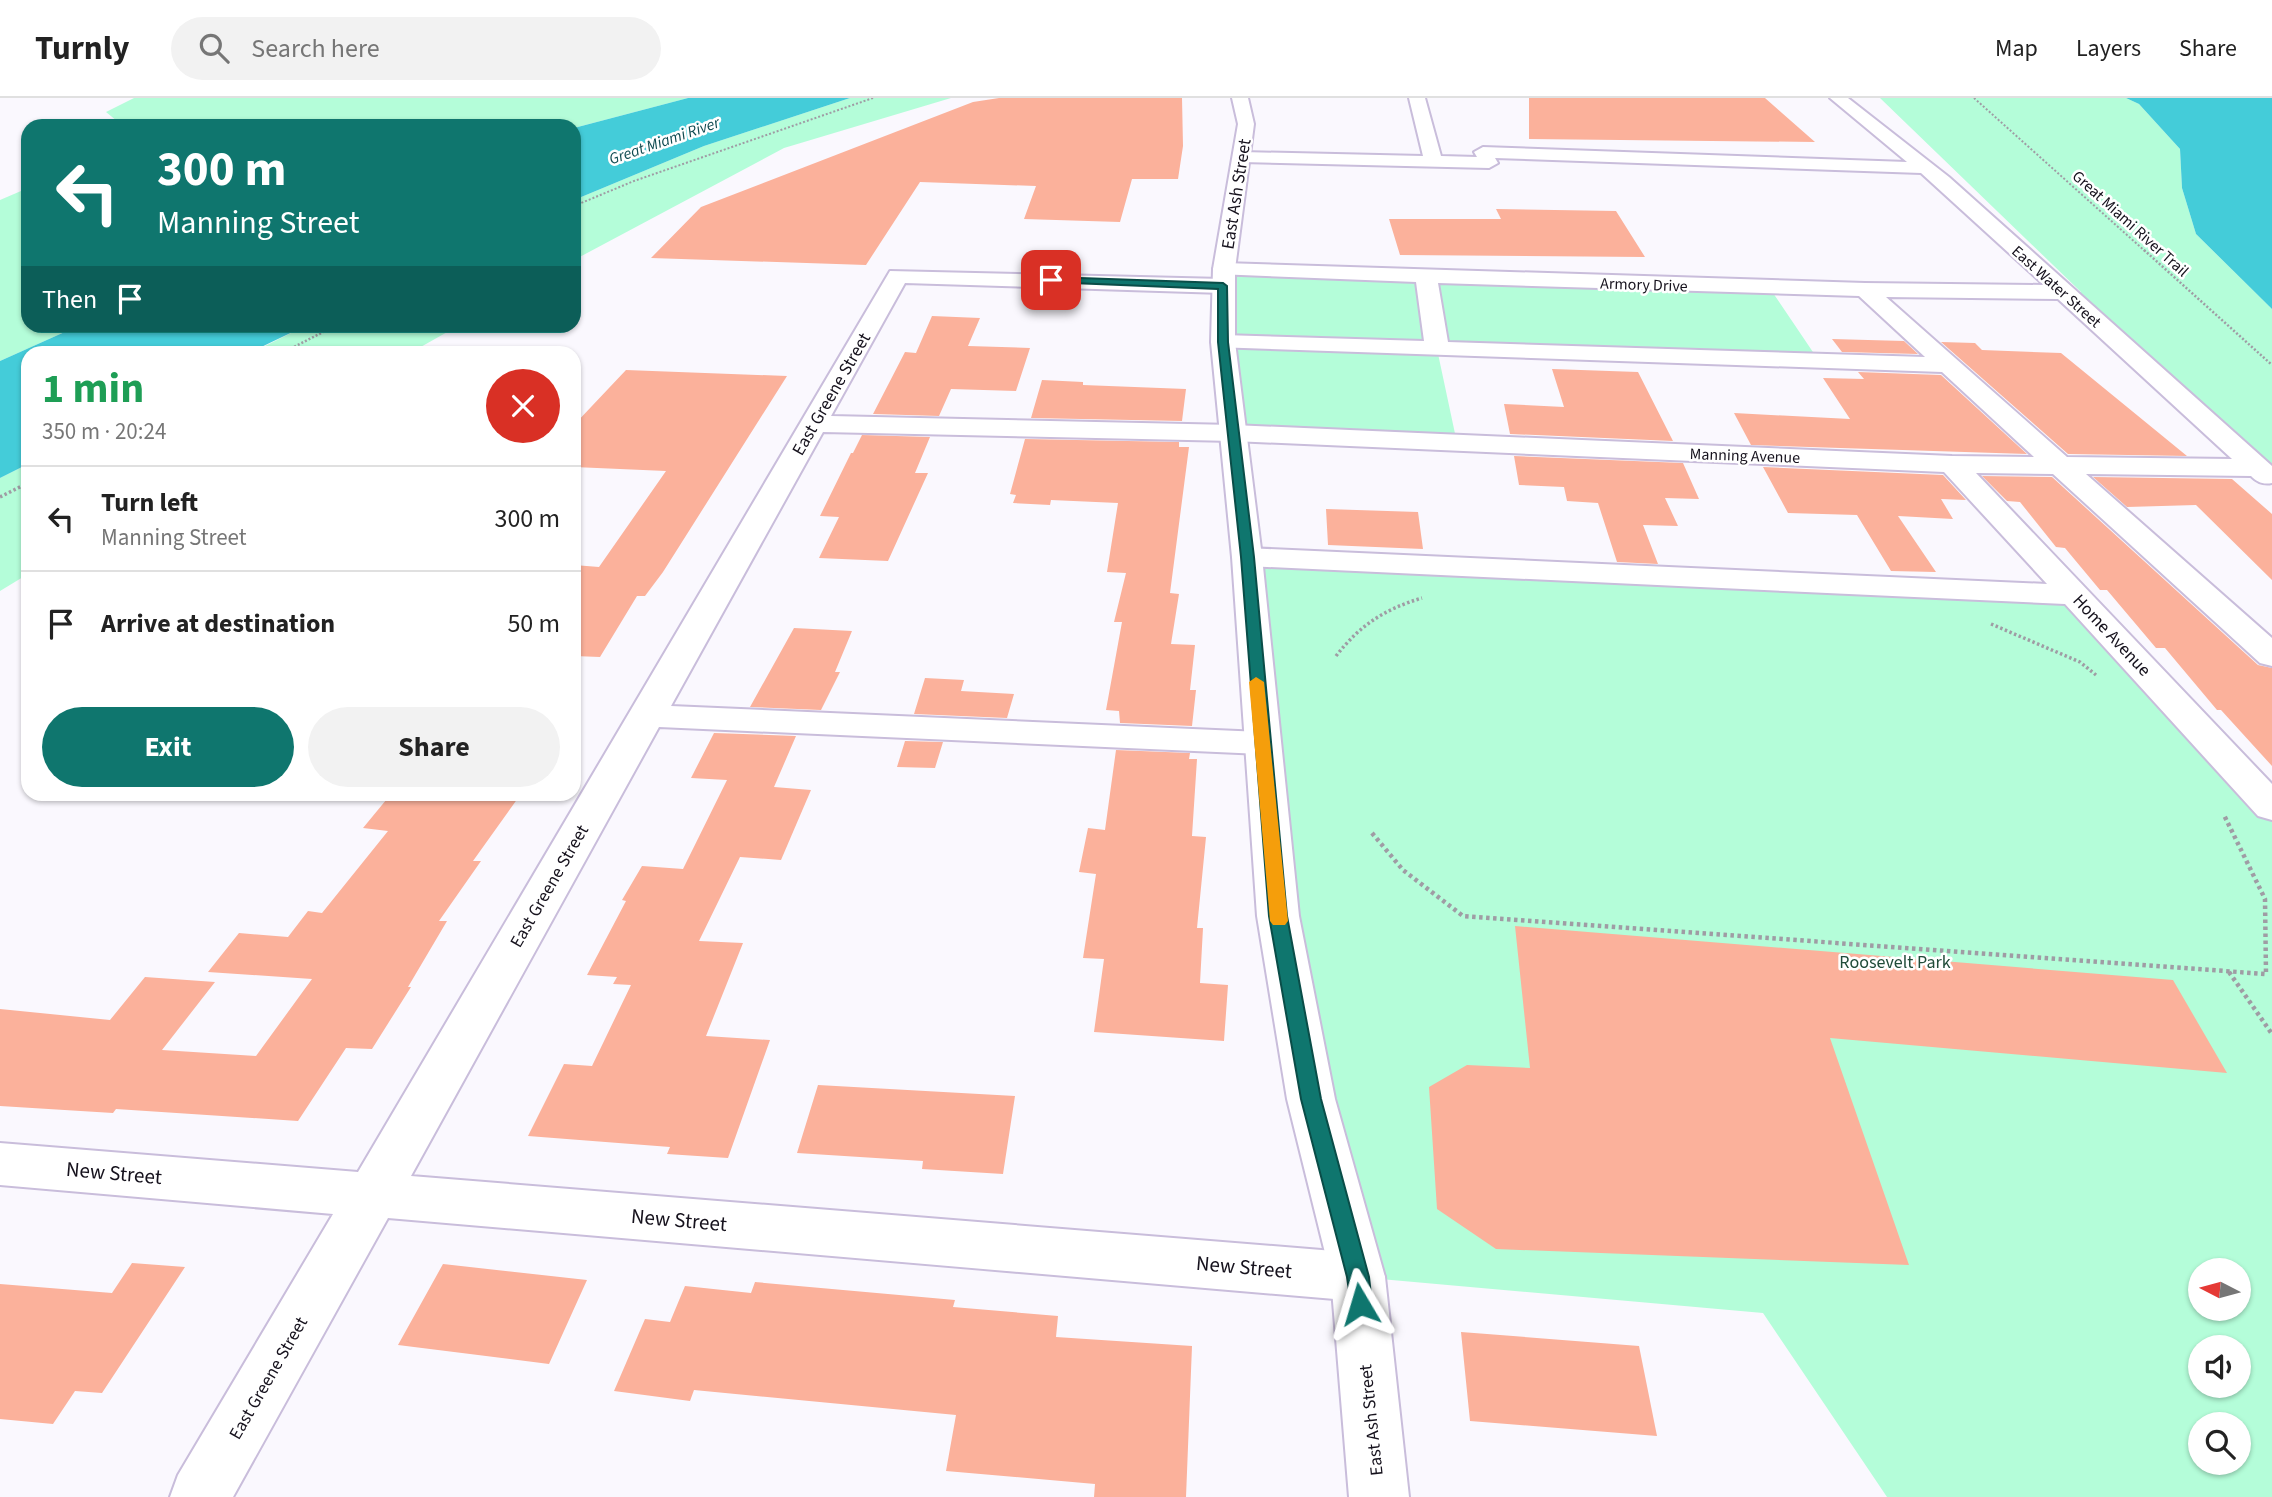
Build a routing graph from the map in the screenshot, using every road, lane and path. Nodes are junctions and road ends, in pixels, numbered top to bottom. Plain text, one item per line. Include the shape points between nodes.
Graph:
1 (873, 98) edge
2 (1240, 98) edge
3 (1417, 98) edge
4 (1838, 98) edge
5 (1974, 98) edge
6 (1242, 157) junction
7 (1433, 161) junction
8 (1925, 168) junction
9 (581, 203) edge
10 (898, 275) joint
11 (1426, 277) junction
12 (1223, 278) junction
13 (1865, 290) junction
14 (2063, 292) junction
15 (322, 333) edge
16 (1223, 342) junction
17 (296, 346) edge
18 (1437, 349) junction
19 (1948, 365) junction
20 (2272, 365) edge
21 (814, 424) junction
22 (1233, 433) junction
23 (1952, 464) junction
24 (2060, 466) junction
25 (2264, 474) edge
26 (21, 486) edge
27 (0, 497) edge
28 (1247, 557) junction
29 (2074, 595) junction
30 (1432, 596) dead end
31 (1979, 620) dead end
32 (1336, 656) dead end
33 (2272, 656) edge
34 (2099, 677) dead end
35 (647, 716) junction
36 (1261, 743) junction
37 (2272, 807) edge
38 (2220, 808) dead end
39 (1372, 833) dead end
40 (2228, 972) junction
41 (2272, 1034) edge
42 (0, 1164) edge
43 (373, 1195) junction
44 (1358, 1277) junction
45 (200, 1497) edge
46 (1379, 1497) edge

1 - 9 path
2 - 6 street, East Ash Street via 1246,124
3 - 7 street
4 - 8 street, East Water Street
5 - 20 path, Great Miami River Trail
6 - 7 street
6 - 12 street, East Ash Street
7 - 8 street via 1489,163 1483,152
8 - 14 street, East Water Street
10 - 12 street, Armory Drive
10 - 21 street, East Greene Street
11 - 12 street, Armory Drive
11 - 13 street, Armory Drive
11 - 18 street
12 - 16 street, East Ash Street
13 - 14 street, Armory Drive
13 - 19 street
14 - 25 street, East Water Street
15 - 17 path
16 - 18 street
16 - 22 street, East Ash Street
18 - 19 street
19 - 24 street
21 - 22 street, Manning Avenue
21 - 35 street, East Greene Street
22 - 23 street, Manning Avenue
22 - 28 street, East Ash Street
23 - 24 street, Manning Avenue
23 - 29 street, Home Avenue
24 - 25 street, Manning Avenue
24 - 33 street
26 - 27 path
28 - 29 street
28 - 36 street, East Ash Street
29 - 37 street, Home Avenue
30 - 32 path via 1396,605 1359,626
31 - 34 path via 2080,662
35 - 36 street
35 - 43 street, East Greene Street
36 - 44 street, East Ash Street via 1278,916 1308,1086
38 - 40 path via 2265,899 2266,974
39 - 40 path via 1403,870 1463,916
40 - 41 path
42 - 43 street, New Street
43 - 44 street, New Street
43 - 45 street, East Greene Street
44 - 46 street, East Ash Street

